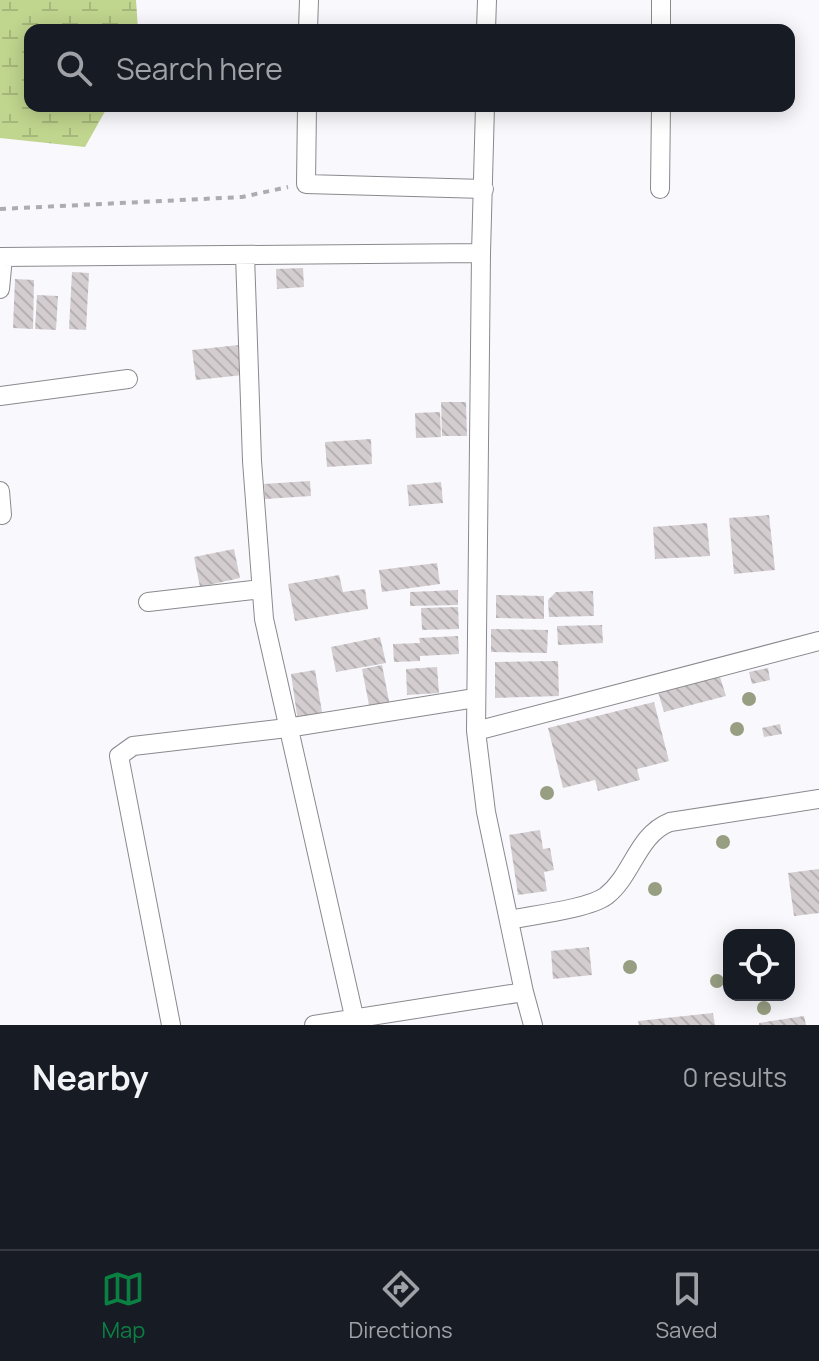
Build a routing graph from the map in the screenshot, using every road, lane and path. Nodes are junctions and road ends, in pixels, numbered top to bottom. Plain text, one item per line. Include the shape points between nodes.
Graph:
1 (309, 0) edge
2 (487, 0) edge
3 (661, 0) edge
4 (308, 24) edge
5 (486, 24) edge
6 (661, 24) edge
7 (307, 112) edge
8 (485, 112) edge
9 (661, 112) edge
10 (306, 184) junction
11 (660, 189) dead end
12 (483, 196) junction
13 (0, 209) edge
14 (481, 247) junction
15 (245, 255) junction
16 (2, 257) edge
17 (0, 289) edge
18 (128, 379) dead end
19 (0, 396) edge
20 (0, 491) edge
21 (2, 515) dead end
22 (261, 589) junction
23 (148, 602) dead end
24 (819, 641) edge
25 (475, 698) junction
26 (287, 728) junction
27 (476, 731) junction
28 (819, 799) edge
29 (509, 920) junction
30 (524, 992) junction
31 (355, 1021) edge
32 (171, 1025) edge
33 (314, 1025) edge
34 (533, 1025) edge

1 - 4 street
2 - 5 street
3 - 6 street
7 - 10 street
8 - 12 street
9 - 11 street
10 - 12 street
10 - 13 path via 242,197
12 - 14 street
14 - 15 street
14 - 25 street
15 - 16 street
15 - 22 street
16 - 17 street
18 - 19 street
20 - 21 street
22 - 23 street
22 - 26 street
24 - 27 street
25 - 26 street
25 - 27 street
26 - 31 street
26 - 32 street via 133,746 119,756
27 - 29 street via 486,812
28 - 29 street via 670,822 652,831 607,895
29 - 30 street
30 - 31 street
30 - 34 street
31 - 33 street

